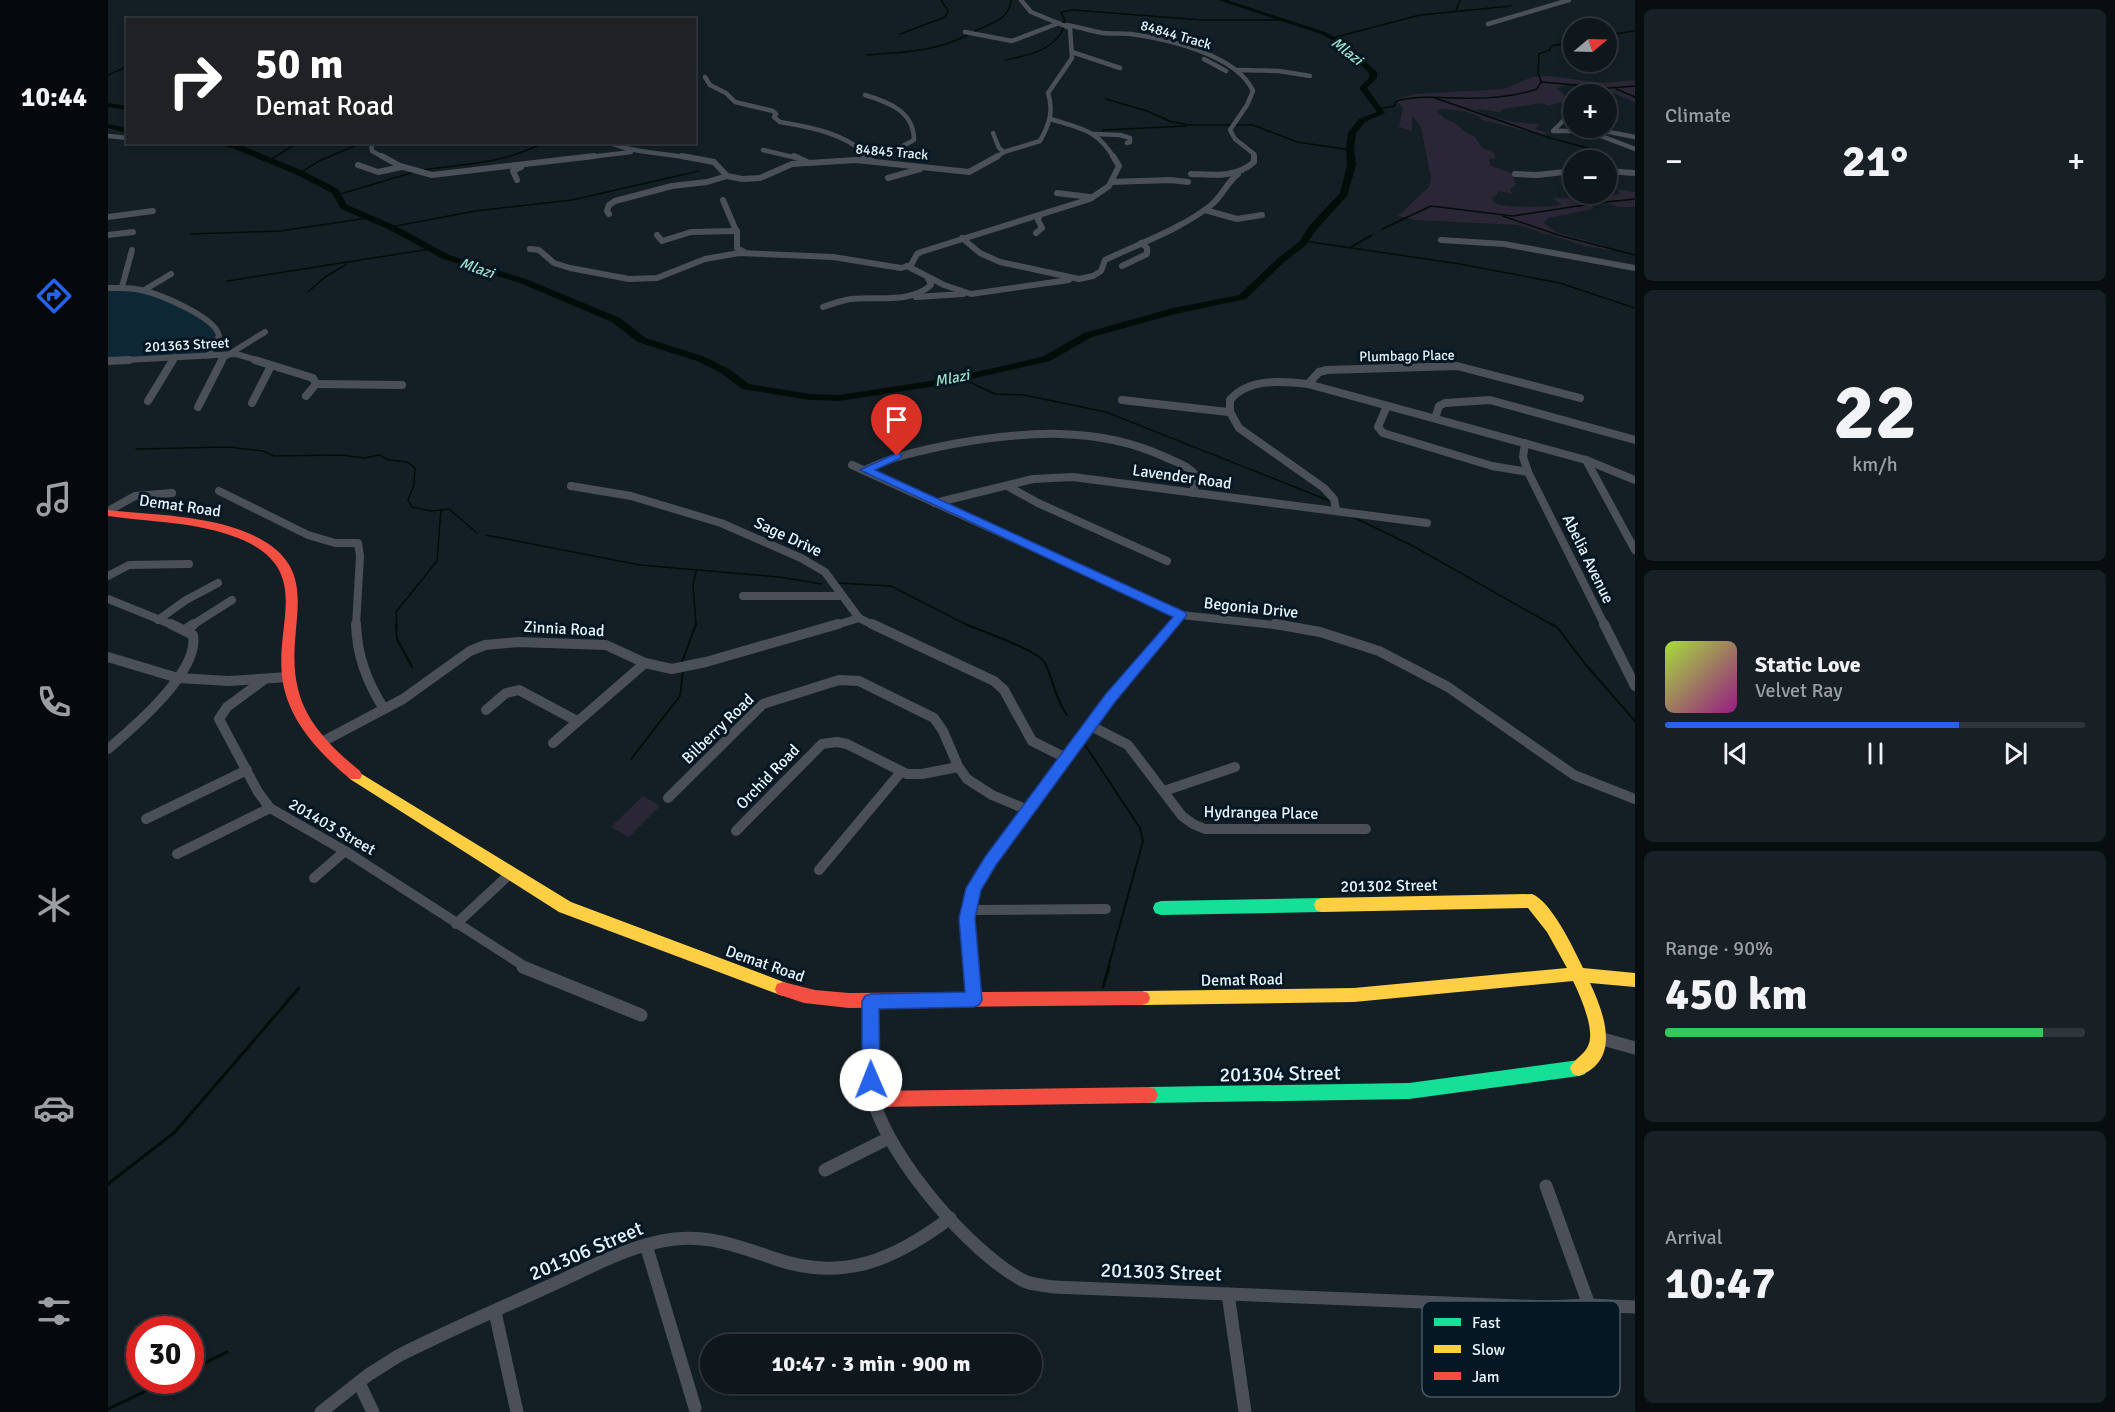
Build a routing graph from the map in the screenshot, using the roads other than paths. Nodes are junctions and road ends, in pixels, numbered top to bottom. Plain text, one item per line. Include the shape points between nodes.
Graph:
1 (1021, 0) edge
2 (1569, 0) edge
3 (1059, 23) junction
4 (1488, 24) dead end
5 (1067, 25) junction
6 (965, 32) dead end
7 (1149, 38) junction
8 (1072, 52) junction
9 (1120, 68) dead end
10 (1238, 70) junction
11 (1226, 71) dead end
12 (1310, 76) dead end
13 (705, 77) dead end
14 (865, 95) dead end
15 (1051, 119) junction
16 (1563, 123) edge
17 (1563, 131) edge
18 (993, 133) dead end
19 (1095, 134) junction
20 (1617, 134) edge
21 (108, 136) edge
22 (1635, 137) edge
23 (126, 138) edge
24 (1602, 138) edge
25 (1127, 143) dead end
26 (370, 144) edge
27 (613, 144) edge
28 (1635, 149) edge
29 (642, 150) junction
30 (763, 150) dead end
31 (1004, 152) junction
32 (863, 160) junction
33 (808, 163) junction
34 (358, 165) dead end
35 (523, 166) junction
36 (402, 167) junction
37 (928, 167) junction
38 (1242, 171) junction
39 (1563, 172) edge
40 (1617, 172) edge
41 (1635, 173) edge
42 (1191, 174) dead end
43 (1515, 174) dead end
44 (727, 176) junction
45 (888, 178) dead end
46 (517, 180) dead end
47 (1111, 182) junction
48 (1188, 182) dead end
49 (1057, 193) dead end
50 (1093, 197) junction
51 (723, 200) dead end
52 (1205, 210) junction
53 (153, 211) dead end
54 (609, 214) dead end
55 (1040, 215) junction
56 (1262, 215) dead end
57 (108, 217) edge
58 (737, 231) junction
59 (133, 232) dead end
60 (1036, 233) dead end
61 (108, 235) edge
62 (657, 235) dead end
63 (962, 238) junction
64 (1441, 240) dead end
65 (1141, 243) junction
66 (530, 249) dead end
67 (132, 250) dead end
68 (746, 253) junction
69 (907, 266) junction
70 (1122, 266) dead end
71 (1634, 270) edge
72 (171, 274) dead end
73 (928, 278) junction
74 (1072, 280) junction
75 (122, 287) junction
76 (108, 288) edge
77 (146, 289) junction
78 (968, 294) junction
79 (908, 297) junction
80 (823, 307) dead end
81 (265, 332) dead end
82 (227, 354) junction
83 (209, 355) junction
84 (175, 357) junction
85 (108, 361) edge
86 (271, 366) junction
87 (316, 384) junction
88 (1308, 384) junction
89 (402, 385) dead end
90 (306, 396) dead end
91 (1580, 398) dead end
92 (1122, 400) dead end
93 (148, 401) dead end
94 (252, 403) dead end
95 (1387, 406) junction
96 (198, 407) dead end
97 (1228, 412) junction
98 (1435, 418) junction
99 (1635, 440) edge
100 (1525, 443) junction
101 (1586, 460) junction
102 (852, 465) dead end
103 (866, 470) junction
104 (1528, 472) junction
105 (1635, 480) edge
106 (571, 486) dead end
107 (1007, 486) junction
108 (219, 491) dead end
109 (172, 493) dead end
110 (1193, 493) junction
111 (935, 503) junction
112 (1336, 510) junction
113 (108, 512) edge
114 (1427, 523) dead end
115 (1635, 550) edge
116 (1167, 561) dead end
117 (189, 564) dead end
118 (108, 576) edge
119 (218, 583) dead end
120 (743, 596) dead end
121 (842, 596) junction
122 (108, 599) edge
123 (232, 600) dead end
124 (1181, 615) junction
125 (859, 618) junction
126 (158, 620) junction
127 (185, 630) junction
128 (108, 657) edge
129 (645, 663) junction
130 (288, 677) junction
131 (178, 678) junction
132 (265, 679) junction
133 (1635, 686) edge
134 (384, 709) junction
135 (486, 710) dead end
136 (577, 721) junction
137 (1091, 726) junction
138 (320, 743) junction
139 (553, 743) dead end
140 (108, 749) edge
141 (1066, 758) junction
142 (958, 767) junction
143 (1235, 767) dead end
144 (247, 770) junction
145 (902, 772) junction
146 (1164, 791) junction
147 (668, 798) dead end
148 (1635, 799) edge
149 (270, 808) junction
150 (1028, 810) junction
151 (146, 819) dead end
152 (1366, 829) dead end
153 (736, 831) dead end
154 (345, 851) junction
155 (177, 854) dead end
156 (819, 870) dead end
157 (511, 873) junction
158 (314, 878) dead end
159 (1161, 908) dead end
160 (1106, 909) dead end
161 (968, 910) junction
162 (456, 924) junction
163 (1576, 974) junction
164 (1635, 980) edge
165 (974, 1000) junction
166 (871, 1001) junction
167 (641, 1015) dead end
168 (1599, 1038) junction
169 (1635, 1048) edge
170 (874, 1099) junction
171 (889, 1138) junction
172 (825, 1170) dead end
173 (1546, 1185) dead end
174 (950, 1218) junction
175 (646, 1245) junction
176 (1228, 1294) junction
177 (1588, 1301) edge
178 (1422, 1302) edge
179 (1620, 1306) edge
180 (1635, 1307) edge
181 (495, 1312) junction
182 (359, 1383) junction
183 (694, 1408) dead end
184 (321, 1412) edge
185 (373, 1412) edge
186 (517, 1412) edge
187 (1245, 1412) edge

1 - 3 street via 1029,11
2 - 4 street
3 - 5 street
3 - 6 street via 1009,41
5 - 7 street, 84844 Track
5 - 8 street
7 - 10 street, 84844 Track via 1200,51
7 - 11 street via 1194,54
8 - 9 street
8 - 15 street via 1071,61 1048,93 1053,108
10 - 12 street
10 - 38 street via 1254,90 1230,130 1254,154 1254,162
13 - 32 street via 733,101 773,111 780,122 827,133 864,150
14 - 32 street via 894,105 912,128 914,140
15 - 19 street
15 - 31 street, 84845 Track via 1040,141
16 - 17 street via 1553,131
18 - 31 street
19 - 25 street via 1125,136 1130,138
19 - 47 street via 1106,142 1119,166
20 - 22 street
21 - 23 street
24 - 28 street
26 - 36 street via 375,153
27 - 29 street, 84845 Track
29 - 35 street
29 - 44 street, 84845 Track via 714,162
30 - 33 street
31 - 37 street, 84845 Track via 969,172
32 - 33 street, 84845 Track
32 - 37 street, 84845 Track
33 - 44 street, 84845 Track via 788,165 760,178
34 - 36 street via 378,172
35 - 36 street via 432,175
35 - 46 street via 513,171
37 - 45 street
38 - 42 street
38 - 52 street via 1225,184 1220,197
39 - 43 street
40 - 41 street
44 - 54 street via 615,201 609,205
47 - 48 street
47 - 50 street
49 - 50 street
50 - 55 street
51 - 58 street
52 - 56 street via 1237,219
52 - 65 street
53 - 57 street
55 - 60 street via 1042,228
55 - 63 street
58 - 62 street via 685,233 662,241
58 - 68 street via 737,248
59 - 61 street
63 - 69 street via 921,252
63 - 74 street via 979,253 1009,265 1041,269
64 - 71 street via 1504,244
65 - 70 street via 1147,254
65 - 74 street via 1105,260 1098,274
66 - 68 street via 570,268 635,279 657,278 711,257
67 - 75 street
68 - 69 street via 833,257 891,268
69 - 73 street
72 - 77 street
73 - 78 street
73 - 79 street via 928,288
74 - 78 street
75 - 76 street
75 - 77 street
77 - 83 street via 218,330
78 - 79 street
79 - 80 street via 849,299
81 - 82 street
82 - 83 street, 201363 Street
82 - 86 street, 201363 Street
82 - 96 street
83 - 84 street, 201363 Street
84 - 85 street, 201363 Street
84 - 93 street
86 - 87 street, 201363 Street via 313,378
86 - 94 street
87 - 89 street
87 - 90 street
88 - 91 street, Plumbago Place via 1319,372 1327,370 1449,365
88 - 95 street
88 - 97 street via 1282,381 1252,385 1233,396
92 - 97 street
95 - 98 street
95 - 104 street via 1378,423 1383,433 1492,466
97 - 112 street via 1239,428 1324,488 1334,499
98 - 99 street via 1439,406 1445,403 1490,400
98 - 100 street
100 - 101 street
100 - 104 street, Abelia Avenue via 1523,458
101 - 105 street
101 - 115 street
102 - 103 street, Begonia Drive
103 - 110 street via 897,456 979,439 1059,434 1141,446 1197,476
103 - 111 street, Begonia Drive
104 - 133 street, Abelia Avenue
106 - 121 street, Sage Drive via 631,496 738,530 818,566
107 - 110 street, Lavender Road via 1034,479 1073,477
107 - 111 street, Lavender Road
107 - 116 street via 1038,504
108 - 134 street via 314,537 335,543 358,543 356,649 367,684
109 - 113 street via 135,496
110 - 112 street, Lavender Road
111 - 124 street, Begonia Drive
112 - 114 street, Lavender Road
113 - 130 street, Demat Road via 221,528 256,541 270,551 288,573 294,596
117 - 118 street via 133,565
119 - 126 street
120 - 121 street
121 - 125 street, Sage Drive
122 - 126 street
123 - 127 street
124 - 137 street
124 - 148 street, Begonia Drive via 1320,632 1379,651 1448,687 1574,775
125 - 129 street, Zinnia Road via 706,662 672,669
125 - 141 street, Sage Drive via 994,681 1004,690 1032,741
126 - 127 street
127 - 131 street via 194,636 195,650
128 - 131 street
129 - 134 street, Zinnia Road via 606,645 491,644 470,651
129 - 136 street
130 - 132 street
130 - 138 street, Demat Road via 300,714
131 - 132 street
131 - 140 street via 133,729
132 - 144 street, 201403 Street via 219,719
134 - 138 street, Zinnia Road
135 - 136 street via 506,693 519,690
136 - 139 street
137 - 141 street
137 - 146 street, Hydrangea Place via 1128,745
138 - 157 street, Demat Road via 359,778
141 - 150 street
142 - 145 street, Orchid Road via 922,774
142 - 147 street, Bilberry Road via 934,718 859,681 846,679 763,704
142 - 150 street, Bilberry Road via 973,783
143 - 146 street
144 - 149 street, 201403 Street
144 - 151 street
145 - 153 street, Orchid Road via 847,744 822,744
145 - 156 street
146 - 152 street, Hydrangea Place via 1187,821 1205,830
149 - 154 street, 201403 Street
149 - 155 street
150 - 161 street via 974,888
154 - 158 street
154 - 162 street, 201403 Street
157 - 162 street
157 - 166 street, Demat Road via 582,915 774,987 817,998
159 - 163 street, 201302 Street via 1525,900 1537,903 1546,914
160 - 161 street
161 - 165 street
162 - 167 street, 201403 Street via 542,976
163 - 164 street, Demat Road
163 - 165 street, Demat Road via 1354,995
163 - 168 street via 1594,1008
165 - 166 street, Demat Road
166 - 170 street, 201303 Street
168 - 169 street
168 - 170 street, 201304 Street via 1590,1058 1575,1070 1426,1090
170 - 171 street, 201303 Street
171 - 172 street
171 - 174 street, 201303 Street
173 - 177 street
174 - 175 street, 201306 Street via 924,1239 893,1256 832,1270 797,1267 734,1243 712,1239 686,1238
174 - 176 street, 201303 Street via 988,1256 1034,1284
175 - 181 street, 201306 Street
175 - 183 street
176 - 178 street, 201303 Street
176 - 187 street
179 - 180 street, 201303 Street
181 - 182 street, 201306 Street via 398,1356
181 - 186 street
182 - 184 street, 201306 Street
182 - 185 street

